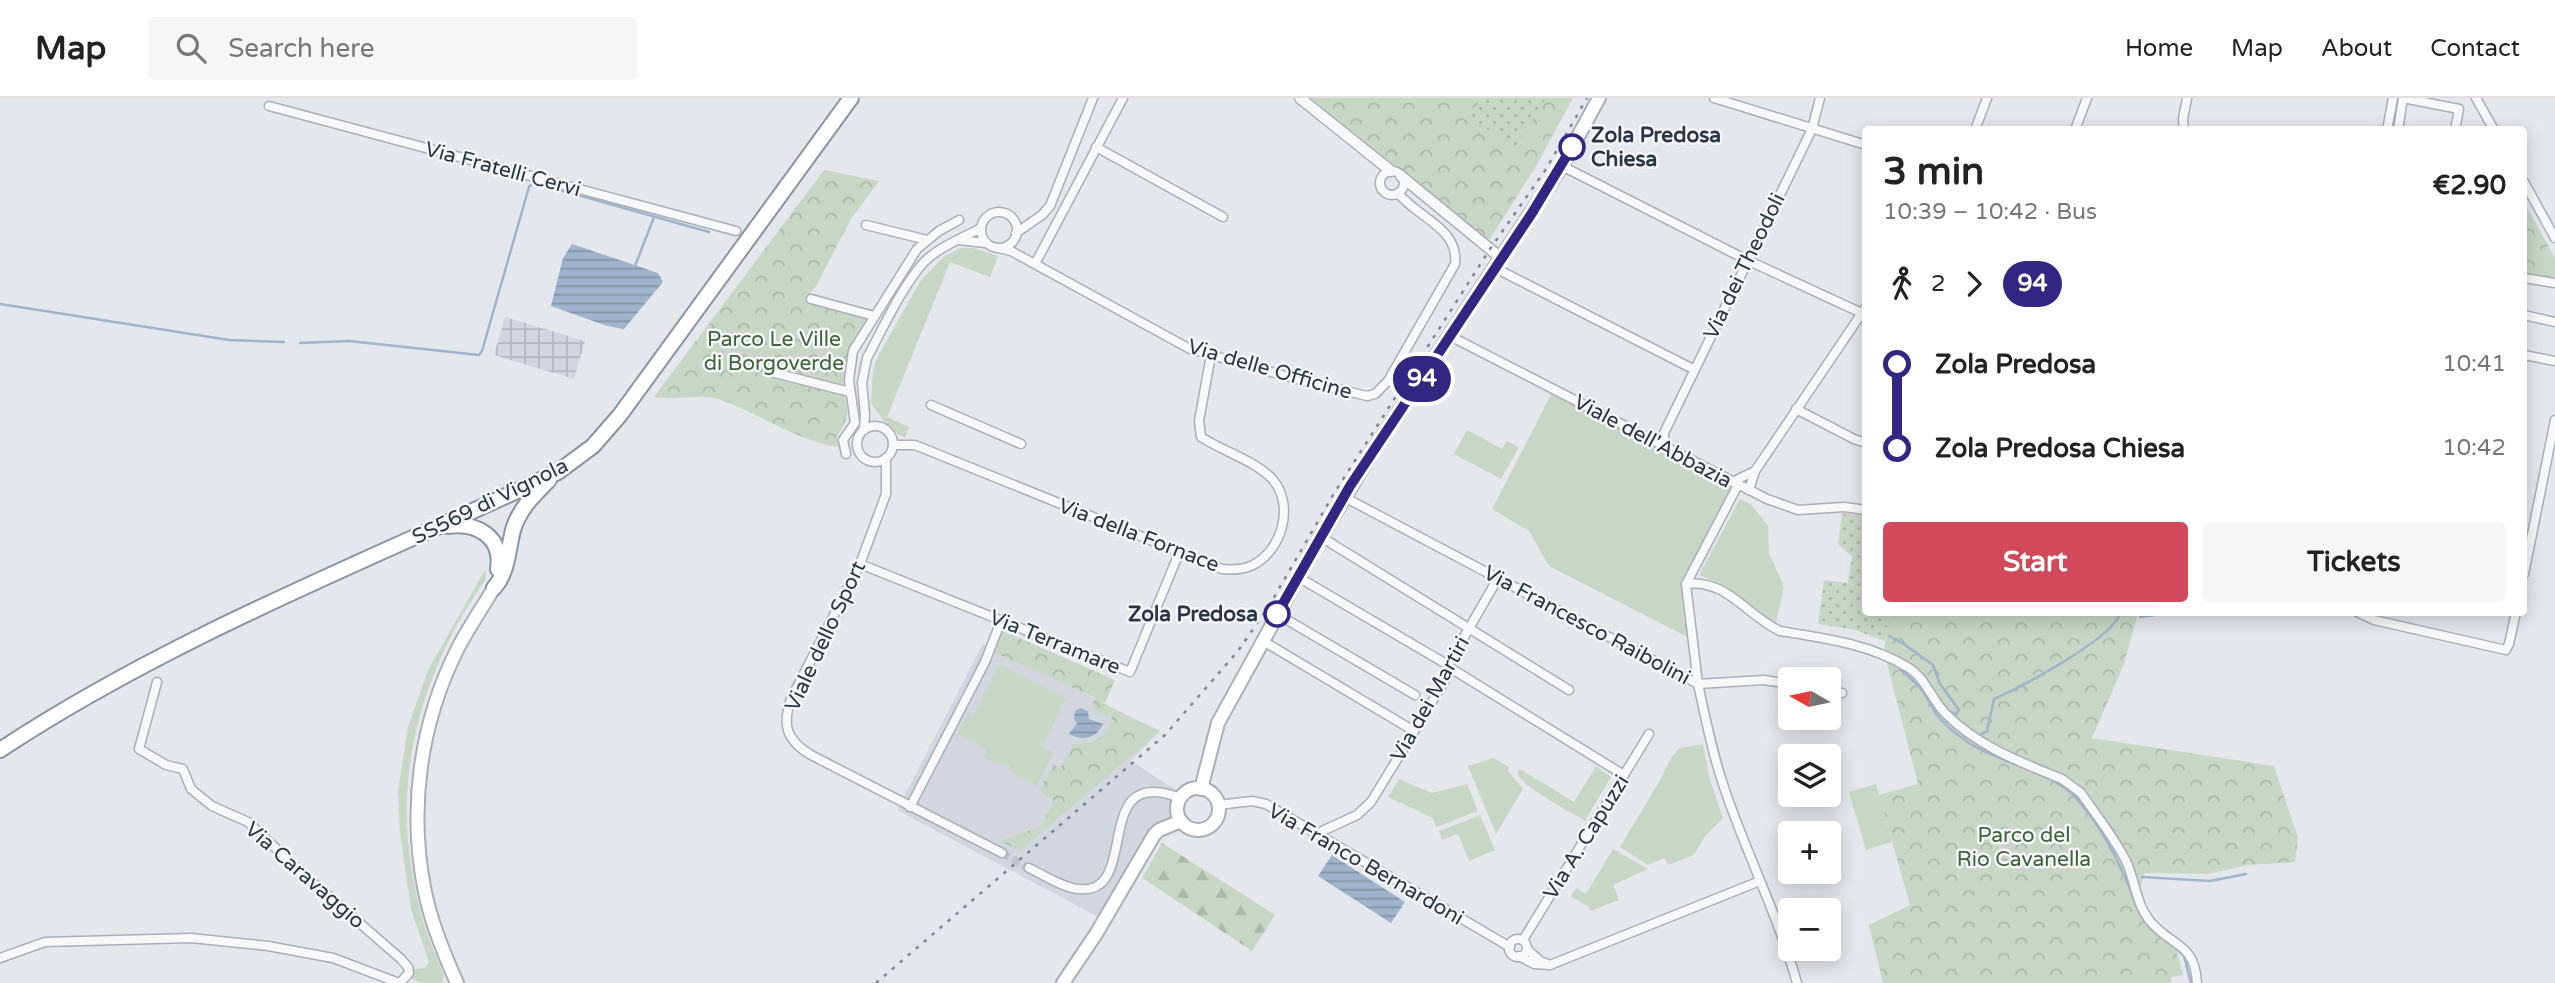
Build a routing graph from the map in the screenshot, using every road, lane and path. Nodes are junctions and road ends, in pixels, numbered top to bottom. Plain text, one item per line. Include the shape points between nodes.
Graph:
1 (851, 98) edge
2 (1093, 98) edge
3 (1123, 98) edge
4 (1300, 98) edge
5 (1599, 98) edge
6 (1714, 98) edge
7 (1821, 98) edge
8 (1987, 98) edge
9 (2087, 98) edge
10 (2187, 98) edge
11 (2393, 98) edge
12 (2403, 98) edge
13 (2476, 98) edge
14 (1733, 101) edge
15 (270, 106) dead end
16 (1976, 126) edge
17 (2076, 126) edge
18 (2184, 126) edge
19 (2388, 126) edge
20 (2399, 126) edge
21 (2456, 126) edge
22 (2492, 126) edge
23 (1812, 128) junction
24 (1862, 144) edge
25 (1096, 147) junction
26 (1562, 166) junction
27 (1396, 174) junction
28 (2527, 187) edge
29 (1398, 193) junction
30 (1007, 215) junction
31 (1223, 217) dead end
32 (1035, 219) junction
33 (959, 220) dead end
34 (866, 225) dead end
35 (981, 228) junction
36 (736, 231) dead end
37 (1014, 237) junction
38 (2555, 238) edge
39 (927, 240) junction
40 (955, 241) junction
41 (986, 243) junction
42 (999, 248) junction
43 (1020, 257) junction
44 (1747, 260) junction
45 (1498, 263) junction
46 (1035, 264) junction
47 (2527, 278) edge
48 (2555, 283) edge
49 (811, 299) dead end
50 (1862, 311) edge
51 (1862, 315) edge
52 (874, 316) junction
53 (2527, 316) edge
54 (2555, 321) edge
55 (1450, 336) junction
56 (1211, 355) junction
57 (2527, 356) edge
58 (2555, 361) edge
59 (1693, 369) junction
60 (767, 371) dead end
61 (850, 392) junction
62 (864, 404) junction
63 (931, 405) dead end
64 (1796, 409) junction
65 (2555, 420) edge
66 (881, 428) junction
67 (864, 430) junction
68 (1664, 433) junction
69 (1652, 439) junction
70 (1862, 442) edge
71 (1021, 444) dead end
72 (893, 445) junction
73 (1664, 446) junction
74 (846, 454) dead end
75 (886, 458) junction
76 (872, 462) junction
77 (1755, 471) junction
78 (558, 472) junction
79 (885, 482) junction
80 (1735, 483) junction
81 (1749, 490) junction
82 (1344, 497) junction
83 (1862, 509) edge
84 (429, 531) junction
85 (1321, 537) junction
86 (1179, 553) junction
87 (2527, 559) edge
88 (860, 564) junction
89 (1298, 577) junction
90 (1498, 578) junction
91 (1686, 583) junction
92 (494, 588) junction
93 (1277, 614) junction
94 (2366, 616) edge
95 (2515, 616) edge
96 (1001, 621) junction
97 (1469, 630) junction
98 (1262, 641) junction
99 (1450, 667) junction
100 (158, 682) dead end
101 (1778, 682) edge
102 (1698, 684) junction
103 (1569, 690) dead end
104 (1415, 695) dead end
105 (1414, 731) junction
106 (1649, 734) dead end
107 (0, 750) edge
108 (1624, 775) junction
109 (1201, 789) junction
110 (1180, 798) junction
111 (1218, 805) junction
112 (910, 807) junction
113 (1181, 821) junction
114 (1318, 833) junction
115 (1002, 853) tunnel mouth
116 (1029, 868) tunnel mouth
117 (1760, 881) junction
118 (1523, 940) junction
119 (1510, 947) junction
120 (1527, 949) junction
121 (1519, 956) junction
122 (0, 958) edge
123 (1550, 965) junction
124 (400, 983) edge
125 (457, 983) edge
126 (1063, 983) edge
127 (1797, 983) edge
128 (2197, 983) edge

1 - 78 highway, SS569 di Vignola via 620,415 593,446
2 - 32 street via 1050,206
3 - 25 street
4 - 27 street
5 - 26 main road
6 - 14 street
7 - 23 street, Via dei Theodoli
8 - 16 street
9 - 17 street
10 - 18 street
11 - 19 street
12 - 20 street
12 - 21 street via 2459,109
13 - 22 street
14 - 23 street
15 - 36 street, Via Fratelli Cervi
23 - 24 street
23 - 44 street, Via dei Theodoli
25 - 31 street
25 - 46 street
26 - 44 street
26 - 45 main road
27 - 29 street via 1403,187
27 - 29 street via 1381,178 1381,188 1388,194
27 - 45 street
28 - 38 street
29 - 56 street, Via delle Officine via 1449,236 1456,256 1381,389 1367,396 1356,395
30 - 32 street
30 - 35 street via 991,214
30 - 37 street via 1015,223
32 - 37 street
33 - 39 street
34 - 39 street
35 - 40 street
35 - 41 street
37 - 42 street via 1008,246
37 - 43 street
39 - 52 street
40 - 41 street
40 - 62 street via 925,262 876,342 864,369
41 - 42 street
42 - 43 street, Via delle Officine
43 - 46 street, Via delle Officine
44 - 50 street
44 - 59 street, Via dei Theodoli
45 - 55 main road
45 - 59 street
46 - 56 street, Via delle Officine via 1190,349
47 - 48 street
49 - 52 street
51 - 64 street
52 - 61 street via 853,351
53 - 54 street
55 - 69 street, Viale dell'Abbazia
55 - 82 main road
56 - 86 street, Via della Fornace via 1199,421 1201,437 1266,472 1282,496 1282,526 1273,547 1245,568 1222,569
57 - 58 street
59 - 68 street, Via dei Theodoli
60 - 61 street
61 - 74 street via 855,423 843,440
62 - 66 street
62 - 67 street
63 - 71 street
64 - 70 street
64 - 77 street
65 - 87 street
66 - 67 street
66 - 72 street via 890,434
67 - 76 street via 857,446 862,457
68 - 69 street
68 - 73 street
69 - 73 street, Viale dell'Abbazia
72 - 75 street
72 - 86 street, Via della Fornace via 915,445
73 - 80 street, Viale dell'Abbazia
75 - 76 street
75 - 79 street, Viale dello Sport
76 - 79 street
77 - 80 street
77 - 81 street
78 - 84 highway, SS569 di Vignola
78 - 92 highway via 521,513 504,572
79 - 88 street, Viale dello Sport via 886,494
80 - 81 street, Viale dell'Abbazia
80 - 91 street
81 - 83 street, Viale dell'Abbazia via 1798,510
82 - 85 main road
82 - 90 street, Via Francesco Raibolini
84 - 92 highway via 467,525 490,536 499,557
84 - 107 highway, SS569 di Vignola via 163,655 94,691
85 - 89 main road
85 - 97 street
86 - 96 street, Via Terramare via 1130,672
88 - 96 street, Via Terramare
88 - 112 street, Viale dello Sport via 792,699 787,728 804,751
89 - 93 main road
89 - 99 street
90 - 97 street, Via dei Martiri
90 - 102 street, Via Francesco Raibolini
91 - 102 street
91 - 128 street via 1701,581 1720,589 1780,631 1854,644 1912,669 1960,728 1993,750 2072,785 2125,860 2147,918 2185,949
92 - 125 main road via 457,649 436,703 417,798 425,895
93 - 98 main road
93 - 104 street
94 - 95 street via 2506,650
96 - 112 street via 985,662
97 - 99 street, Via dei Martiri
97 - 103 street
98 - 105 street
98 - 109 main road via 1215,730
99 - 105 street, Via dei Martiri
99 - 108 street
100 - 124 street, Via Caravaggio via 139,750 183,769 191,789 212,806 248,822 401,959 408,973
101 - 102 street
102 - 117 street, Via Francesco Raibolini via 1717,766
105 - 114 street, Via dei Martiri via 1364,810
106 - 108 street, Via A. Capuzzi
108 - 118 street, Via A. Capuzzi
109 - 110 main road
109 - 111 main road via 1212,794
110 - 113 main road via 1177,810
110 - 116 street via 1153,790 1135,797 1125,811 1108,875 1095,886 1068,887
111 - 113 main road via 1216,818 1206,828 1192,829
111 - 114 street, Via Franco Bernardoni via 1266,804
112 - 115 street, Viale dello Sport
113 - 126 main road via 1154,835
114 - 119 street, Via Franco Bernardoni
117 - 123 street
117 - 127 street, Via Francesco Raibolini
118 - 119 street via 1516,939
118 - 120 street
119 - 121 street, Via Franco Bernardoni
120 - 121 street
120 - 123 street
121 - 123 street, Via Franco Bernardoni via 1534,964
122 - 124 street, Via Caravaggio via 45,942 191,938 333,958

